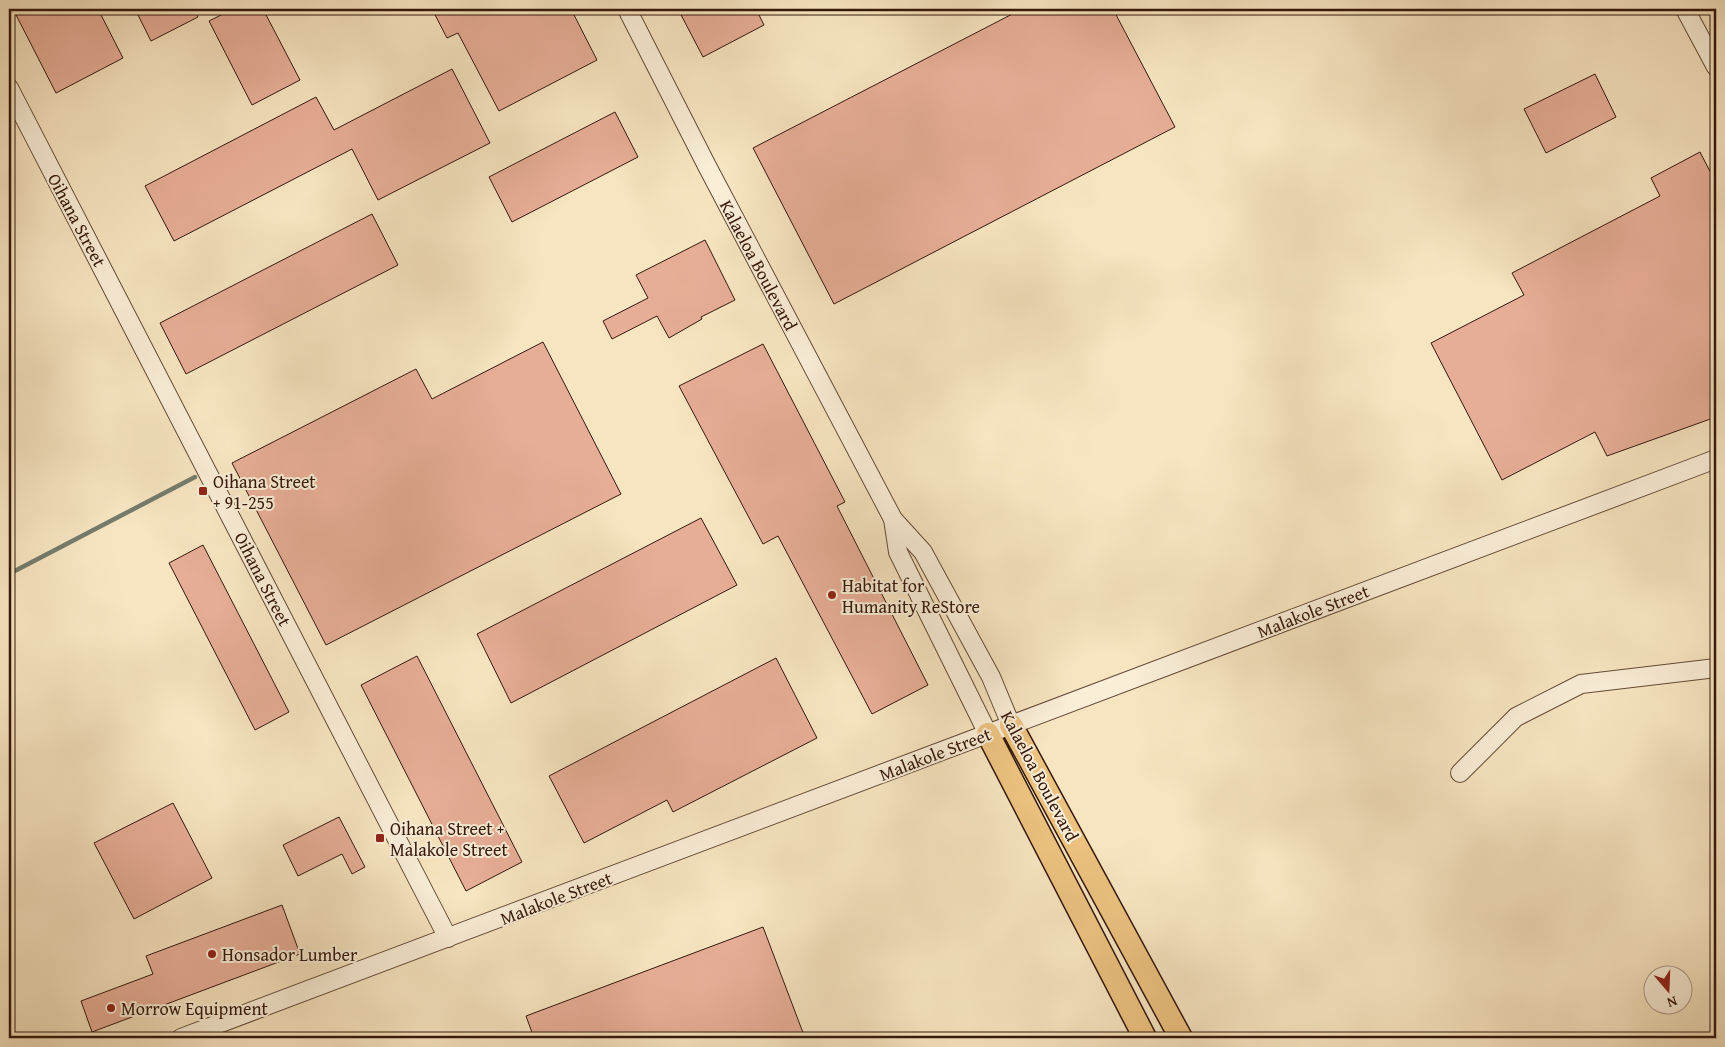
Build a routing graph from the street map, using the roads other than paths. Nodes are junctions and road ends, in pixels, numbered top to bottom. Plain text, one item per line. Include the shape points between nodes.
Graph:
1 (626, 9) edge
2 (1685, 9) edge
3 (1716, 67) edge
4 (9, 88) edge
5 (1716, 459) edge
6 (893, 520) junction
7 (1716, 668) edge
8 (1011, 725) junction
9 (988, 734) junction
10 (1460, 773) dead end
11 (448, 938) junction
12 (181, 1038) edge
13 (1145, 1038) edge
14 (1181, 1038) edge

1 - 6 street, Kalaeloa Boulevard
2 - 3 street
4 - 11 street, Oihana Street
5 - 8 street, Malakole Street
6 - 8 street, Kalaeloa Boulevard via 923,552 991,677
6 - 9 street, Kalaeloa Boulevard via 898,552
7 - 10 street via 1580,684 1516,717
8 - 9 street, Malakole Street
8 - 14 main road, Kalaeloa Boulevard
9 - 11 street, Malakole Street
9 - 13 main road, Kalaeloa Boulevard
11 - 12 street, Malakole Street

